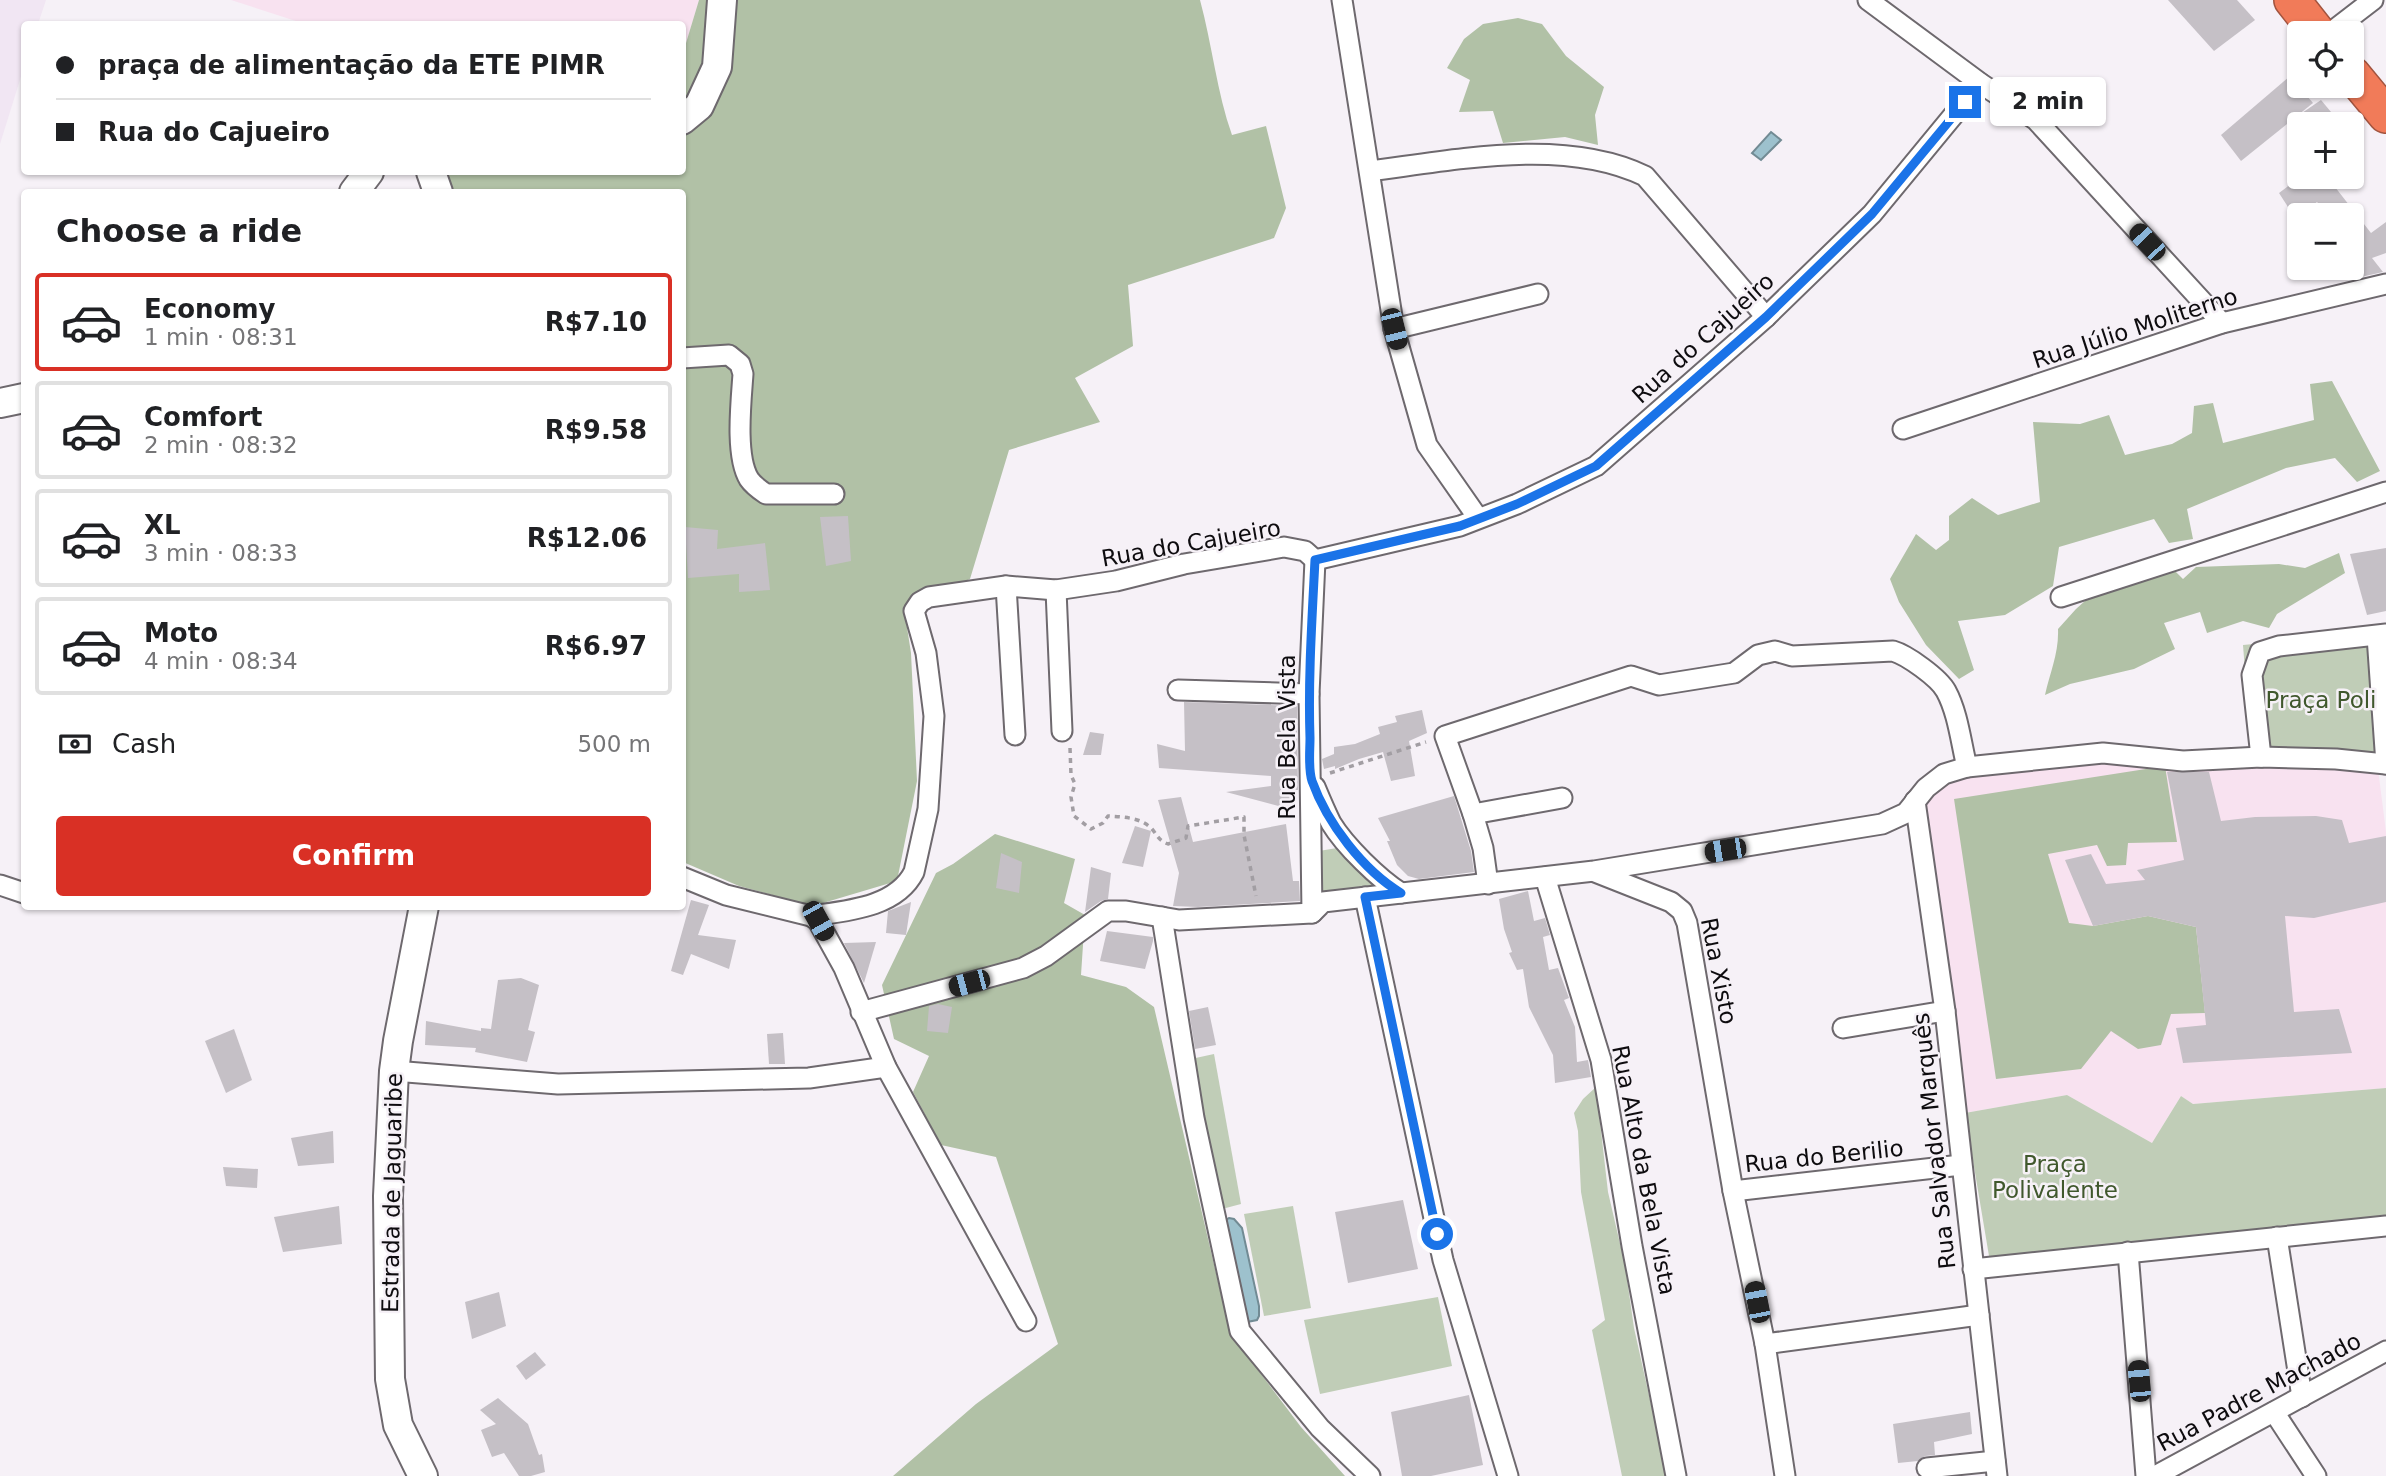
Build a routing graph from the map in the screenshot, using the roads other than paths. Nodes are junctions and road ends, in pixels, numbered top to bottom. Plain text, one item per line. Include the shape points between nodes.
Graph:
1 (722, 0) edge
2 (1342, 0) edge
3 (1868, 0) edge
4 (2292, 0) edge
5 (2373, 0) edge
6 (2309, 21) edge
7 (2346, 21) edge
8 (1980, 83) junction
9 (2364, 88) edge
10 (2386, 115) edge
11 (686, 117) edge
12 (1370, 171) junction
13 (2386, 284) edge
14 (1538, 294) dead end
15 (1766, 317) junction
16 (2222, 323) junction
17 (1394, 329) junction
18 (686, 358) edge
19 (21, 399) edge
20 (0, 403) edge
21 (1903, 429) dead end
22 (2386, 492) edge
23 (834, 494) dead end
24 (1478, 518) junction
25 (1315, 560) junction
26 (1006, 586) junction
27 (1056, 590) junction
28 (2061, 597) dead end
29 (2381, 635) edge
30 (1178, 690) dead end
31 (1309, 694) junction
32 (1062, 731) road end
33 (1015, 735) dead end
34 (2261, 757) junction
35 (2386, 764) edge
36 (1967, 767) junction
37 (1320, 776) junction
38 (1562, 798) dead end
39 (1915, 801) junction
40 (1473, 814) junction
41 (1594, 871) junction
42 (1545, 877) junction
43 (686, 879) edge
44 (1488, 884) junction
45 (0, 885) edge
46 (21, 891) edge
47 (1401, 893) junction
48 (1365, 897) junction
49 (423, 910) edge
50 (1312, 913) junction
51 (811, 916) junction
52 (1171, 918) junction
53 (1945, 1010) junction
54 (861, 1012) junction
55 (1843, 1028) dead end
56 (886, 1067) junction
57 (394, 1071) junction
58 (1961, 1165) junction
59 (1734, 1191) junction
60 (2386, 1226) edge
61 (2277, 1237) junction
62 (2128, 1252) junction
63 (1973, 1269) junction
64 (1979, 1315) junction
65 (1026, 1321) dead end
66 (1766, 1344) junction
67 (2386, 1352) edge
68 (2302, 1396) junction
69 (2274, 1412) junction
70 (1927, 1468) dead end
71 (1996, 1469) edge
72 (423, 1476) edge
73 (1370, 1476) edge
74 (1508, 1476) edge
75 (1676, 1476) edge
76 (1785, 1476) edge
77 (2146, 1476) edge
78 (2155, 1476) edge
79 (2316, 1476) edge

1 - 11 street via 717,67 699,106
2 - 12 street
3 - 8 street
4 - 6 highway
5 - 7 street
8 - 15 street, Rua do Cajueiro via 1872,214
8 - 16 street via 2035,120
9 - 10 highway
12 - 15 street via 1478,158 1555,155 1624,166 1645,176
12 - 17 street
13 - 16 street, Rua Júlio Moliterno
14 - 17 street
15 - 24 street, Rua do Cajueiro via 1596,466
16 - 21 street, Rua Júlio Moliterno
17 - 24 street via 1427,445
18 - 23 street via 729,355 740,363 743,463 758,489 766,494
19 - 20 street
22 - 28 street
24 - 25 street, Rua do Cajueiro
25 - 27 street, Rua do Cajueiro via 1305,551 1284,547
25 - 31 street, Rua Bela Vista
26 - 27 street, Rua do Cajueiro
26 - 33 street
26 - 51 street, Rua do Cajueiro via 929,597 914,611 926,653 934,716 928,809 909,882 878,902
27 - 32 street
29 - 34 street via 2260,652 2252,675
29 - 35 street
30 - 31 street
31 - 37 street, Rua Bela Vista
34 - 35 street
34 - 36 street via 2183,761 2103,753
36 - 39 street via 1944,774
36 - 40 street via 1945,690 1900,653 1792,656 1775,651 1758,655 1734,673 1659,685 1631,676 1445,736
37 - 47 street via 1332,825
37 - 50 street, Rua Bela Vista
38 - 40 street
39 - 41 street via 1906,813 1882,824
39 - 53 street, Rua Salvador Marquês
40 - 44 street
41 - 42 street
41 - 59 street, Rua Xisto via 1671,902 1682,911
42 - 44 street
42 - 75 street, Rua Alto da Bela Vista via 1601,1060
43 - 51 street via 726,895
44 - 47 street
45 - 46 street
47 - 48 street
48 - 50 street via 1323,902
48 - 74 street via 1443,1260
49 - 57 street, Estrada de Jaguaribe
50 - 52 street
51 - 54 street via 844,968
52 - 54 street via 1108,911 1023,968
52 - 73 street via 1194,1118 1240,1331 1320,1428
53 - 55 street
53 - 58 street, Rua Salvador Marquês
54 - 56 street
56 - 57 street via 809,1078 558,1084
56 - 65 street
57 - 72 street, Estrada de Jaguaribe via 388,1196 390,1379 398,1425
58 - 59 street, Rua do Berilio
58 - 63 street, Rua Salvador Marquês
59 - 66 street
60 - 61 street
61 - 62 street
61 - 68 street
62 - 63 street
62 - 77 street
63 - 64 street, Rua Salvador Marquês
64 - 66 street
64 - 71 street, Rua Salvador Marquês
66 - 76 street
67 - 68 street, Rua Padre Machado
68 - 69 street, Rua Padre Machado
69 - 78 street, Rua Padre Machado
69 - 79 street
70 - 71 street

